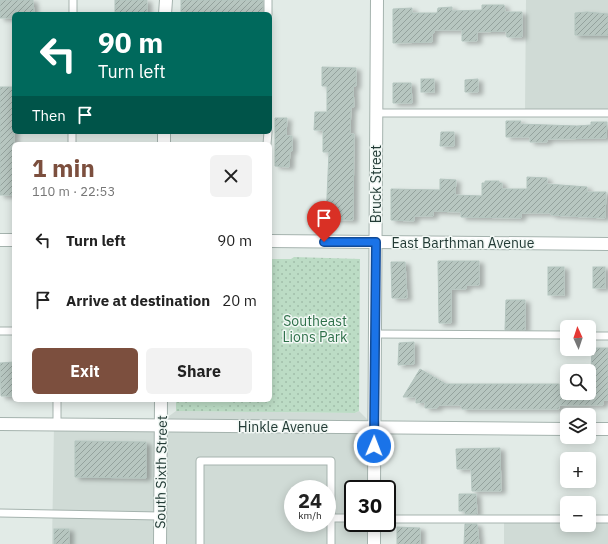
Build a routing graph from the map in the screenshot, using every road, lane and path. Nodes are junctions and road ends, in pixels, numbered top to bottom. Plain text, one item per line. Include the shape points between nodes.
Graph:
1 (73, 0) edge
2 (166, 0) edge
3 (268, 0) edge
4 (377, 0) edge
5 (73, 12) edge
6 (165, 12) edge
7 (268, 12) edge
8 (376, 113) junction
9 (608, 113) edge
10 (0, 240) edge
11 (12, 240) edge
12 (272, 241) edge
13 (376, 242) junction
14 (608, 244) edge
15 (0, 331) edge
16 (12, 331) edge
17 (375, 334) junction
18 (560, 335) edge
19 (596, 336) edge
20 (608, 336) edge
21 (58, 402) edge
22 (162, 402) edge
23 (0, 424) edge
24 (57, 425) junction
25 (161, 426) junction
26 (375, 427) junction
27 (560, 429) edge
28 (596, 429) edge
29 (608, 429) edge
30 (331, 480) edge
31 (374, 480) edge
32 (0, 514) edge
33 (160, 516) junction
34 (396, 519) edge
35 (560, 519) edge
36 (596, 519) edge
37 (608, 519) edge
38 (331, 532) edge
39 (374, 532) edge
40 (160, 544) edge
41 (200, 544) edge
42 (331, 544) edge
43 (374, 544) edge

1 - 5 lane
2 - 6 street
3 - 7 lane
4 - 8 street, Bruck Street
8 - 9 lane
8 - 13 street, Bruck Street
10 - 11 street
12 - 13 street, East Barthman Avenue
13 - 14 street, East Barthman Avenue
13 - 17 street, Bruck Street
15 - 16 lane
17 - 18 lane
17 - 26 street, Bruck Street
19 - 20 lane
21 - 24 lane
22 - 25 street, South Sixth Street
23 - 24 street, Hinkle Avenue
24 - 25 street, Hinkle Avenue
25 - 26 street, Hinkle Avenue
25 - 33 street, South Sixth Street
26 - 27 street, Hinkle Avenue
26 - 31 street, Bruck Street
28 - 29 street
30 - 41 lane via 331,461 200,461
32 - 33 lane
33 - 40 street, South Sixth Street
34 - 35 lane
36 - 37 lane
38 - 42 lane
39 - 43 street

